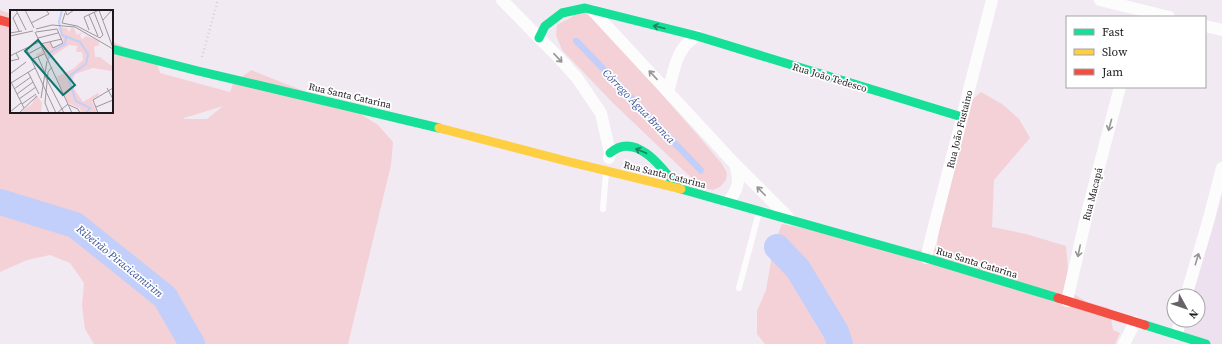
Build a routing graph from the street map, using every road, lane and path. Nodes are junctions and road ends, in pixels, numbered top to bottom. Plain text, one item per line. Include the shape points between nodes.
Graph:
1 (218, 0) edge
2 (502, 0) edge
3 (580, 0) edge
4 (992, 0) edge
5 (1100, 0) edge
6 (593, 10) junction
7 (1138, 13) edge
8 (1161, 16) edge
9 (0, 20) edge
10 (10, 23) edge
11 (1206, 26) edge
12 (1222, 30) edge
13 (697, 36) junction
14 (539, 38) junction
15 (113, 49) edge
16 (198, 71) junction
17 (1120, 88) edge
18 (668, 92) junction
19 (962, 117) junction
20 (610, 153) junction
21 (734, 164) junction
22 (1222, 168) edge
23 (606, 170) junction
24 (678, 188) junction
25 (728, 202) junction
26 (603, 209) dead end
27 (759, 210) junction
28 (788, 218) junction
29 (926, 258) junction
30 (739, 288) dead end
31 (1188, 288) edge
32 (1067, 301) junction
33 (1135, 322) junction
34 (1178, 328) edge
35 (1177, 335) junction
36 (1124, 344) edge
37 (1206, 344) edge

1 - 16 path
2 - 14 street
3 - 6 street
4 - 19 street, Rua João Fustaino
5 - 7 street
13 -> 6 street, Rua João Tedesco
6 - 14 street, Rua João Tedesco via 585,8 562,13 545,26
18 -> 6 street
7 - 8 street
9 - 10 street
11 - 12 street
13 - 18 street via 685,45 679,54
13 - 19 street, Rua João Tedesco
14 -> 20 street via 577,78 601,113
15 - 16 street, Rua Santa Catarina
16 - 23 street, Rua Santa Catarina via 425,124
17 -> 32 street, Rua Macapá
18 - 21 street
19 - 29 street, Rua João Fustaino
20 - 23 street
24 -> 20 street via 657,161 648,154 628,147 618,147
21 - 25 street via 738,183 734,195
28 -> 21 street
31 -> 22 street
23 - 24 street, Rua Santa Catarina
23 - 26 lane
24 - 25 street, Rua Santa Catarina
25 - 27 street, Rua Santa Catarina
27 - 28 street, Rua Santa Catarina
27 - 30 lane
28 - 29 street, Rua Santa Catarina
29 - 32 street, Rua Santa Catarina
32 - 33 street, Rua Santa Catarina
33 - 35 street, Rua Santa Catarina
33 - 36 street
34 - 35 street
35 - 37 street, Rua Santa Catarina

